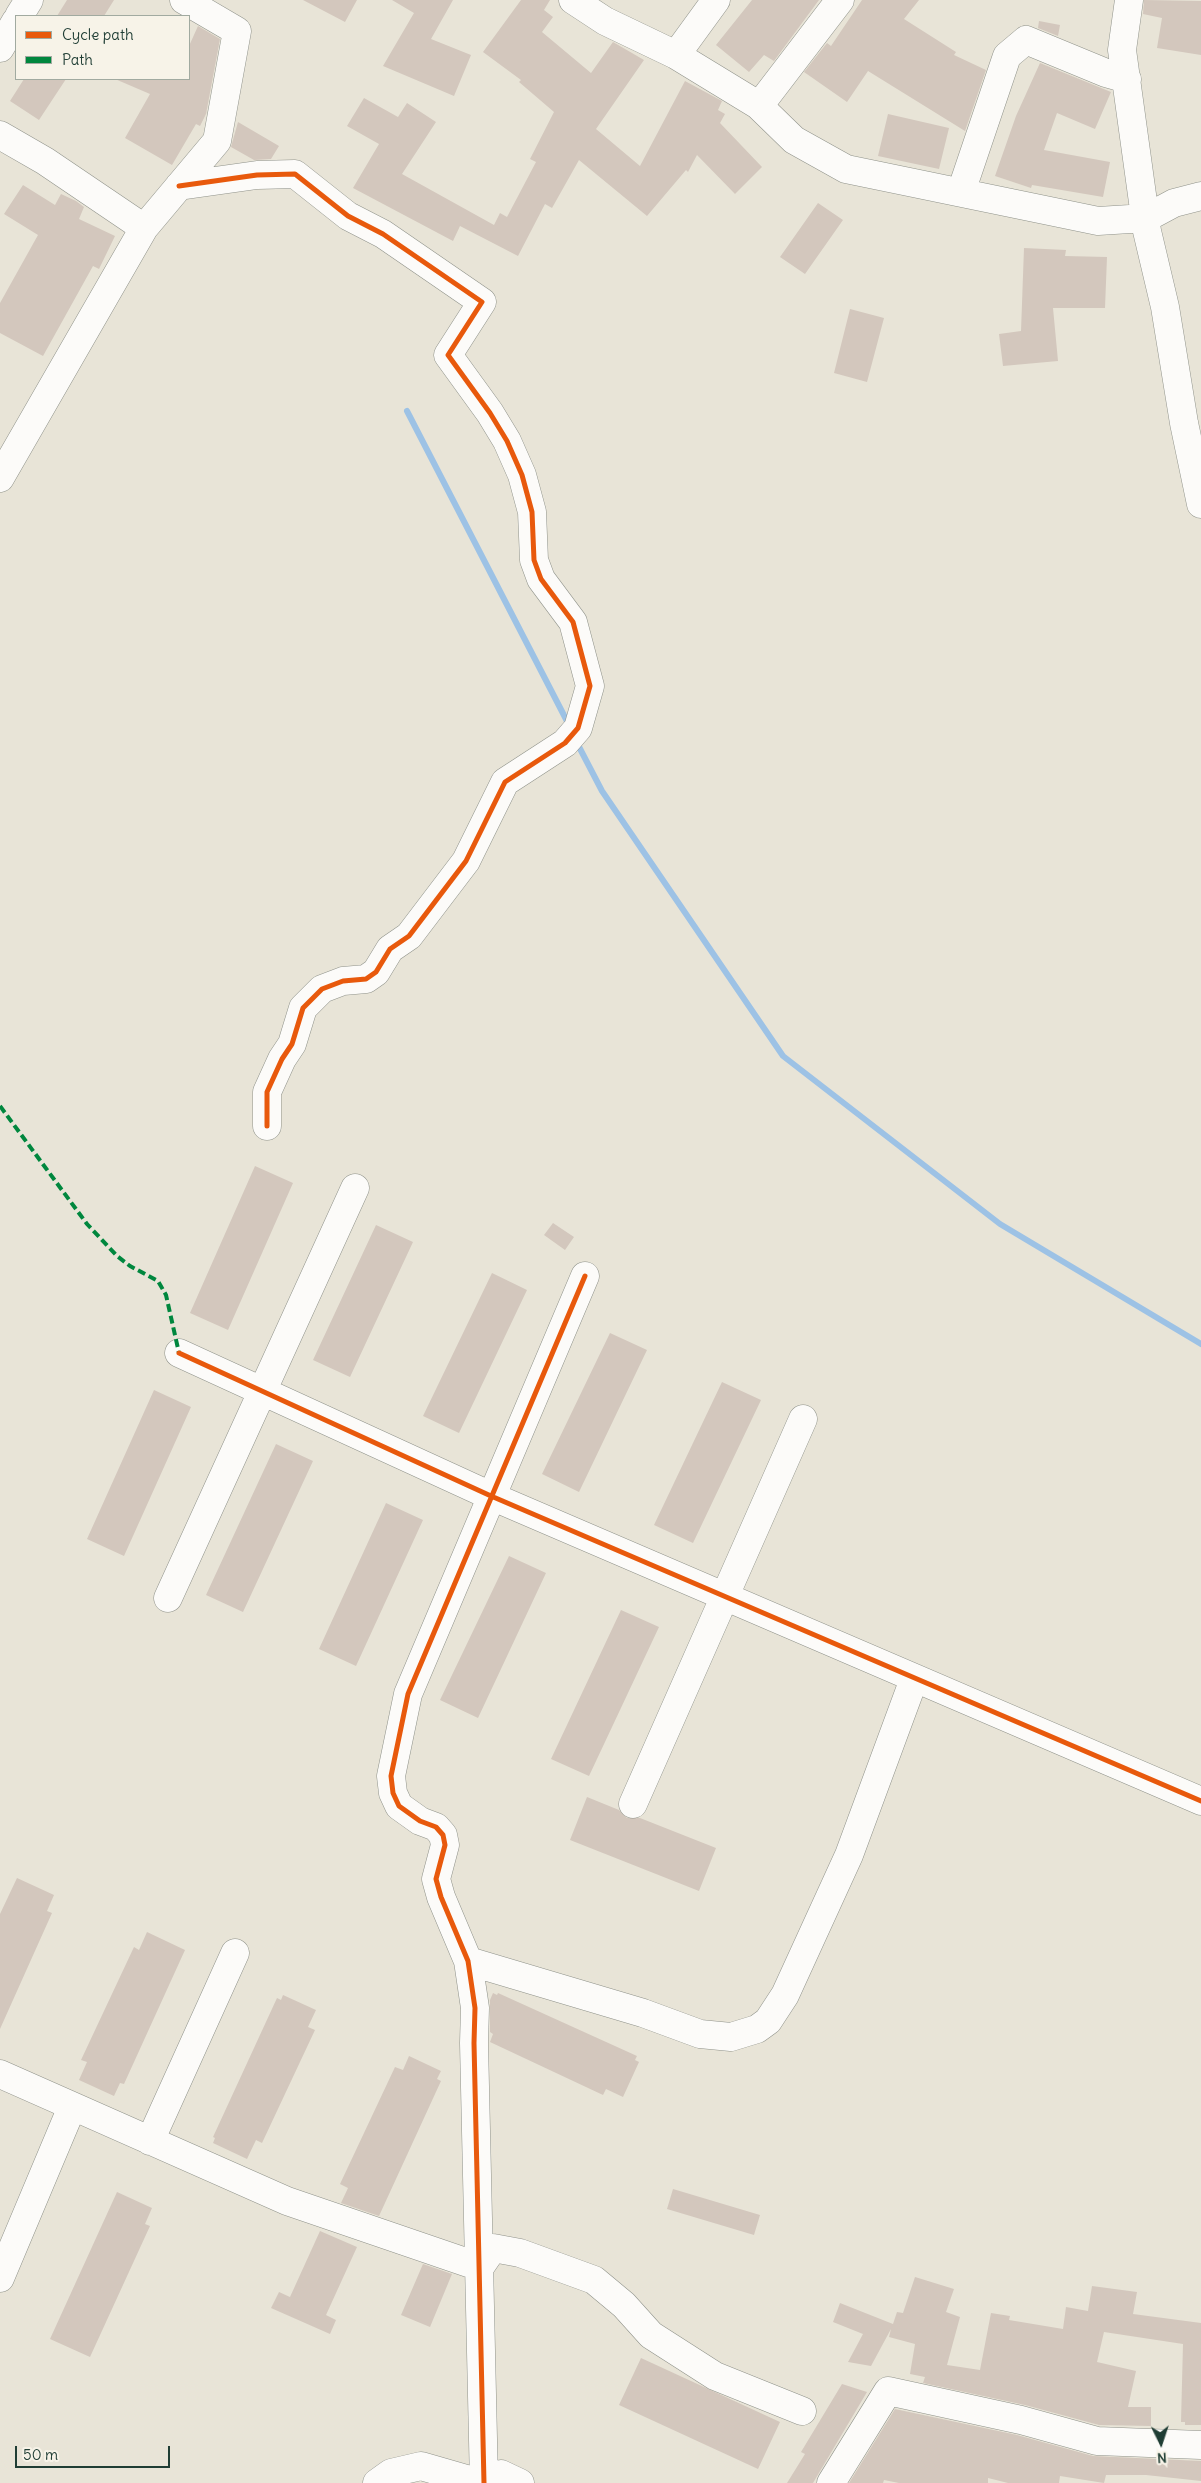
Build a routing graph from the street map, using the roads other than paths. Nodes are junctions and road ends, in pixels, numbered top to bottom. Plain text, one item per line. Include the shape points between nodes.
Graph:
1 (29, 0) edge
2 (184, 0) edge
3 (573, 0) edge
4 (716, 0) edge
5 (840, 0) edge
6 (1128, 0) edge
7 (20, 15) edge
8 (15, 23) edge
9 (0, 48) edge
10 (676, 55) junction
11 (1127, 79) junction
12 (760, 106) junction
13 (0, 135) edge
14 (179, 186) junction
15 (960, 192) junction
16 (1201, 196) edge
17 (1146, 218) junction
18 (144, 228) junction
19 (0, 478) edge
20 (1201, 504) edge
21 (267, 1126) dead end
22 (355, 1188) dead end
23 (585, 1276) dead end
24 (179, 1353) dead end
25 (260, 1391) junction
26 (803, 1418) dead end
27 (491, 1496) junction
28 (725, 1596) junction
29 (168, 1598) dead end
30 (914, 1679) junction
31 (1201, 1801) edge
32 (633, 1804) dead end
33 (235, 1953) dead end
34 (468, 1962) junction
35 (0, 2074) edge
36 (72, 2107) junction
37 (150, 2141) junction
38 (480, 2267) junction
39 (0, 2278) edge
40 (802, 2411) dead end
41 (1201, 2446) edge
42 (377, 2483) edge
43 (483, 2483) edge
44 (520, 2483) edge
45 (831, 2483) edge

1 - 7 street
2 - 14 street via 237,31 217,141
3 - 10 street via 605,21
4 - 10 street
5 - 12 street
6 - 11 street via 1122,50
8 - 9 street
10 - 12 street
11 - 15 street via 1026,40 1007,56
11 - 17 street
12 - 15 street via 794,140 846,169
13 - 18 street via 45,161
14 - 18 street
14 - 21 street via 257,175 295,174 348,216 383,234 482,302 448,354 490,413 522,475 532,512 534,560 541,579 573,622 590,686 578,728 565,743 506,782 466,861 409,936 390,949 376,972 366,979 343,981 322,989 303,1008 292,1044 267,1092
15 - 17 street via 1098,220
16 - 17 street via 1174,203
17 - 20 street
18 - 19 street
22 - 25 street
23 - 27 street
24 - 25 street
25 - 27 street
25 - 29 street
26 - 28 street
27 - 28 street
27 - 34 street via 408,1694 391,1776 398,1806 436,1827 443,1835 445,1845 436,1879 440,1897
28 - 30 street
28 - 32 street
30 - 31 street
30 - 34 street via 845,1864 785,1995 768,2021 756,2029 731,2037 700,2034
33 - 37 street
34 - 38 street via 475,2008
35 - 36 street
36 - 37 street
36 - 39 street
37 - 38 street via 287,2201
38 - 40 street via 493,2248 520,2253 594,2280 624,2305 652,2335 715,2376
38 - 43 street
41 - 45 street via 1097,2441 888,2390
42 - 43 street via 391,2473 421,2466
43 - 44 street via 501,2474

